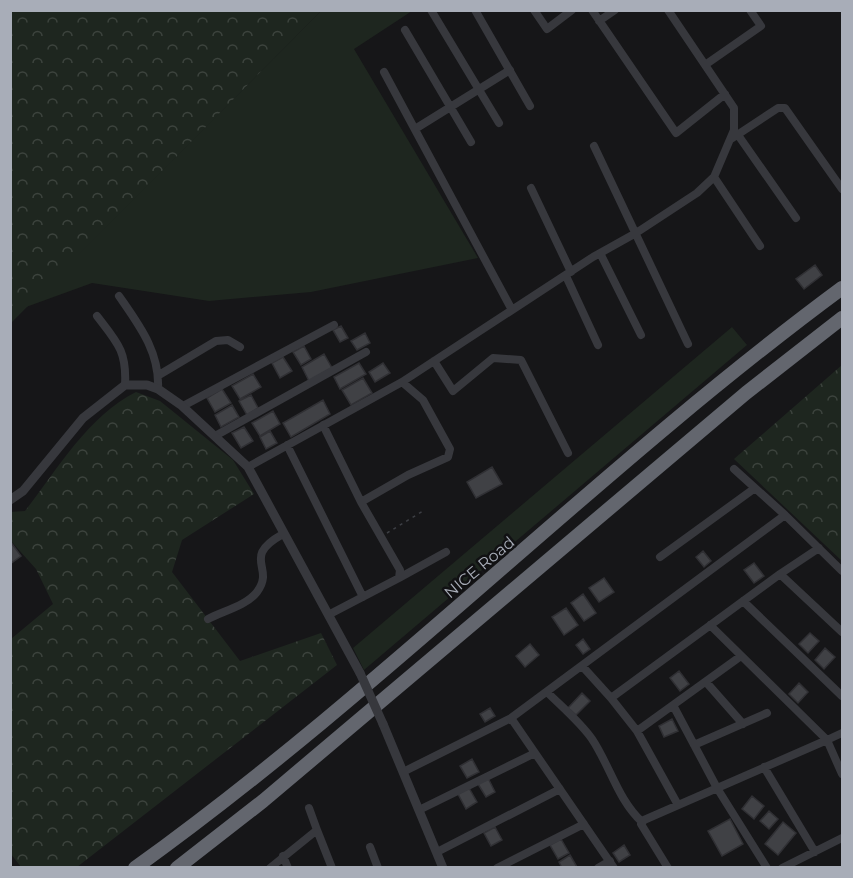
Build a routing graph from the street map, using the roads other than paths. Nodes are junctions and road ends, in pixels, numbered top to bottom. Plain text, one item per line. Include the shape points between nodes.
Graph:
1 (431, 10) edge
2 (475, 10) edge
3 (534, 10) edge
4 (572, 10) edge
5 (592, 10) edge
6 (615, 10) edge
7 (668, 10) edge
8 (750, 10) edge
9 (599, 21) junction
10 (405, 30) dead end
11 (705, 65) junction
12 (510, 69) junction
13 (384, 72) dead end
14 (478, 89) junction
15 (725, 94) junction
16 (530, 106) dead end
17 (450, 107) junction
18 (500, 123) dead end
19 (415, 129) junction
20 (735, 137) junction
21 (471, 142) dead end
22 (594, 146) dead end
23 (714, 177) junction
24 (531, 188) dead end
25 (842, 189) edge
26 (796, 218) dead end
27 (636, 233) junction
28 (760, 246) dead end
29 (600, 254) junction
30 (568, 274) junction
31 (843, 288) edge
32 (118, 296) dead end
33 (512, 310) junction
34 (97, 316) dead end
35 (843, 318) edge
36 (334, 325) dead end
37 (641, 335) dead end
38 (688, 344) dead end
39 (598, 345) dead end
40 (240, 347) dead end
41 (366, 352) dead end
42 (434, 361) junction
43 (159, 375) junction
44 (402, 382) junction
45 (125, 385) junction
46 (158, 389) junction
47 (183, 406) junction
48 (323, 425) junction
49 (215, 436) junction
50 (287, 445) junction
51 (568, 453) dead end
52 (248, 467) junction
53 (734, 469) dead end
54 (755, 488) junction
55 (10, 500) edge
56 (362, 502) junction
57 (785, 515) junction
58 (283, 534) junction
59 (819, 548) junction
60 (446, 552) dead end
61 (660, 557) dead end
62 (843, 571) edge
63 (780, 574) junction
64 (399, 578) junction
65 (363, 597) junction
66 (743, 601) junction
67 (330, 614) junction
68 (208, 619) dead end
69 (710, 626) junction
70 (843, 632) edge
71 (741, 656) junction
72 (583, 667) junction
73 (706, 682) junction
74 (548, 692) junction
75 (843, 696) edge
76 (611, 698) junction
77 (674, 706) junction
78 (767, 713) dead end
79 (511, 718) junction
80 (743, 724) junction
81 (637, 731) junction
82 (843, 733) edge
83 (827, 740) junction
84 (694, 745) junction
85 (535, 753) junction
86 (764, 767) junction
87 (403, 772) junction
88 (843, 774) edge
89 (717, 788) junction
90 (560, 789) junction
91 (678, 805) junction
92 (309, 808) dead end
93 (419, 810) junction
94 (642, 822) junction
95 (584, 824) junction
96 (317, 830) junction
97 (843, 838) edge
98 (370, 847) dead end
99 (437, 852) junction
100 (815, 852) junction
101 (283, 856) junction
102 (612, 864) edge
103 (135, 867) edge
104 (177, 867) edge
105 (270, 867) edge
106 (288, 867) edge
107 (332, 867) edge
108 (378, 867) edge
109 (443, 867) edge
110 (497, 867) edge
111 (598, 867) edge
112 (668, 867) edge
113 (767, 867) edge
114 (782, 867) edge

1 - 14 street
2 - 12 street
3 - 4 street via 547,29
5 - 9 street
6 - 9 street
7 - 11 street
8 - 11 street via 761,26
9 - 15 street via 676,133
10 - 17 street
11 - 15 street
12 - 14 street
12 - 16 street
13 - 19 street
14 - 17 street
14 - 18 street
15 - 20 street via 734,108
17 - 19 street
17 - 21 street
19 - 33 street
20 - 23 street
20 - 25 street via 778,108 784,108
20 - 26 street
22 - 27 street
23 - 27 street via 697,193
23 - 28 street
24 - 30 street
27 - 29 street
27 - 38 street
29 - 30 street
29 - 37 street
30 - 33 street
30 - 39 street
31 - 103 highway, NICE Road via 719,383 280,756
32 - 43 street via 145,334
33 - 42 street
34 - 45 street via 123,352
35 - 104 highway via 746,393 263,801
36 - 47 street
40 - 43 street via 228,340 216,341
41 - 49 street
42 - 44 street
42 - 51 street via 453,391 493,358 521,360
43 - 46 street
44 - 48 street
44 - 56 street via 423,400 448,444 448,457
45 - 46 street
45 - 55 street via 83,418 24,491
46 - 47 street
47 - 49 street
48 - 50 street
48 - 56 street
49 - 52 street
50 - 52 street
50 - 65 street
52 - 58 street
53 - 54 street
54 - 57 street
54 - 61 street
56 - 64 street via 400,570
57 - 59 street
57 - 72 street
58 - 67 street
58 - 68 street via 265,544 261,551 263,576 255,594
59 - 62 street
59 - 63 street
60 - 64 street
63 - 66 street
63 - 70 street
64 - 65 street
65 - 67 street
66 - 69 street
66 - 75 street
67 - 87 street, bridge
69 - 71 street
69 - 76 street
71 - 73 street
71 - 83 street
72 - 74 street
72 - 76 street
73 - 77 street
73 - 80 street
74 - 79 street
74 - 94 street via 591,737 621,794
76 - 81 street
77 - 81 street
77 - 84 street
78 - 80 street
79 - 85 street
79 - 87 street
80 - 84 street
81 - 91 street
82 - 83 street
83 - 86 street
83 - 88 street
84 - 89 street
85 - 90 street
85 - 93 street
86 - 89 street
86 - 100 street
87 - 93 street
89 - 91 street
89 - 113 street
90 - 95 street
90 - 99 street
91 - 94 street
92 - 96 street
93 - 99 street
94 - 112 street
95 - 102 street
95 - 110 street
96 - 101 street
96 - 107 street
97 - 100 street
98 - 108 street
99 - 109 street
100 - 114 street
101 - 105 street
101 - 106 street
102 - 111 street

